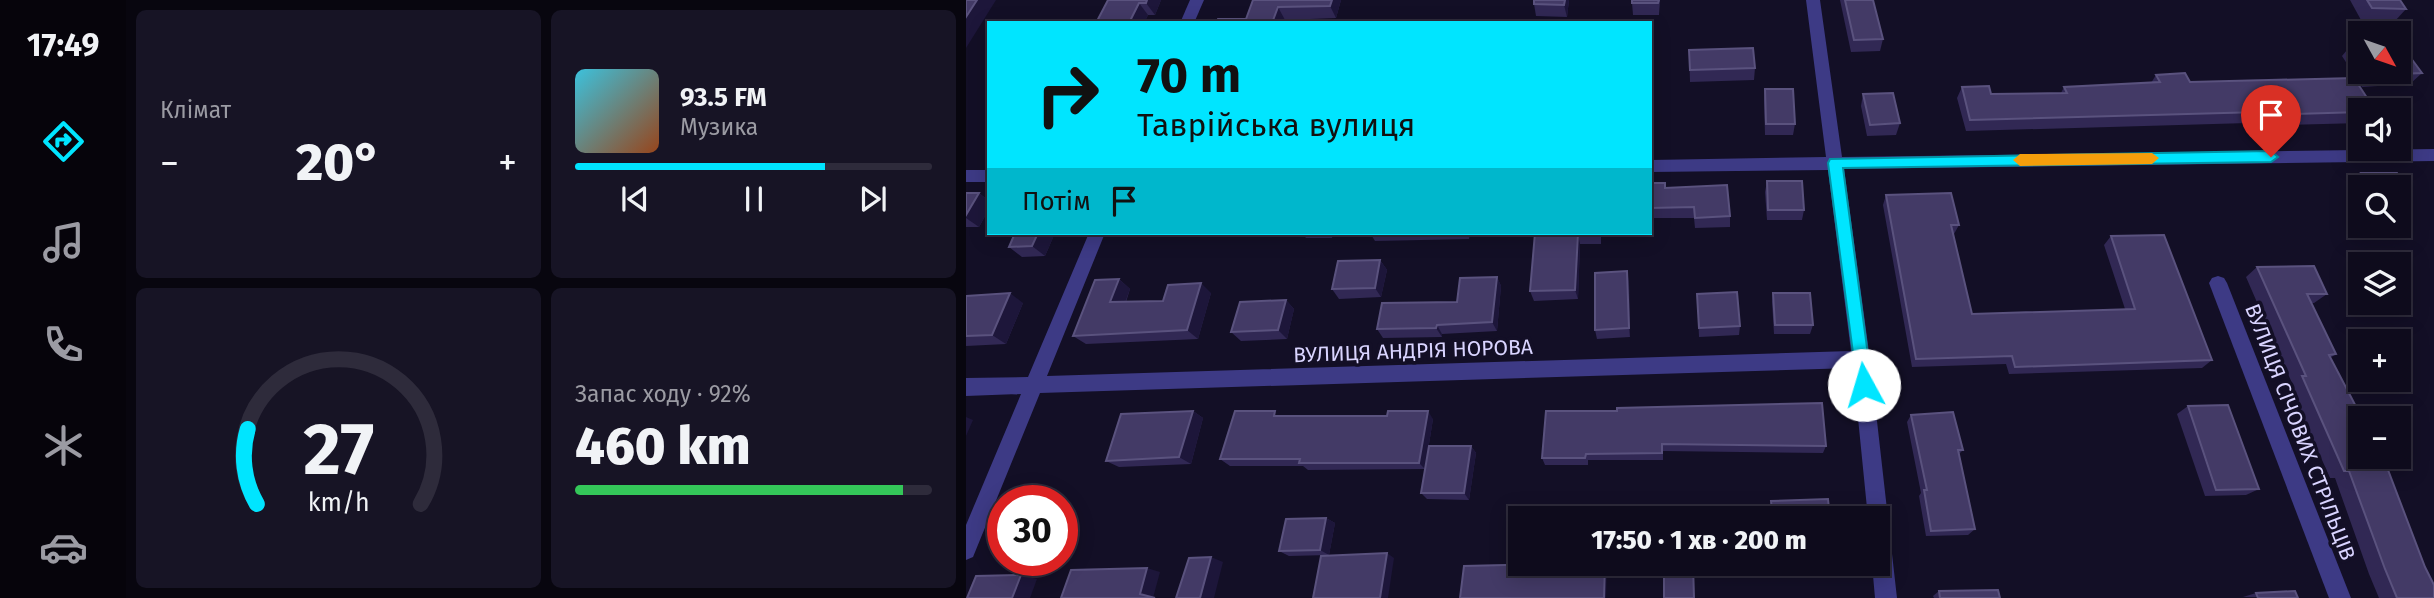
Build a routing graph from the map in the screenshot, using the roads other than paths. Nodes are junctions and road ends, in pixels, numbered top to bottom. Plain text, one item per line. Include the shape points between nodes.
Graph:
1 (1197, 0) edge
2 (1813, 0) edge
3 (1188, 21) edge
4 (2434, 155) edge
5 (1836, 163) junction
6 (1652, 166) edge
7 (966, 176) edge
8 (987, 176) edge
9 (1096, 235) edge
10 (2217, 283) dead end
11 (1861, 359) junction
12 (1031, 386) junction
13 (966, 387) edge
14 (1877, 506) edge
15 (966, 550) edge
16 (1884, 576) edge
17 (1886, 598) edge
18 (2340, 598) edge

1 - 3 street
2 - 5 street
4 - 5 street
5 - 6 street
5 - 11 street
7 - 8 street
9 - 12 street
10 - 18 street, ВУЛИЦЯ СІЧОВИХ СТРІЛЬЦІВ
11 - 12 street, ВУЛИЦЯ АНДРІЯ НОРОВА
11 - 14 street
12 - 13 street, ВУЛИЦЯ АНДРІЯ НОРОВА
12 - 15 street
16 - 17 street

